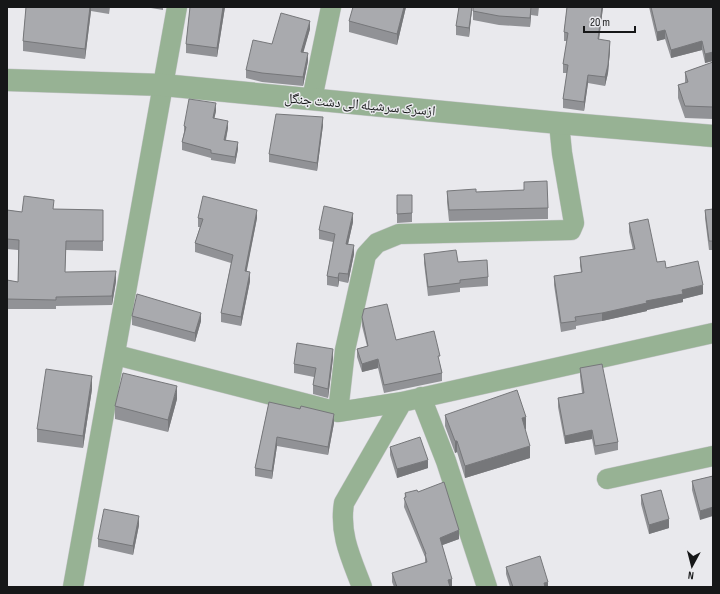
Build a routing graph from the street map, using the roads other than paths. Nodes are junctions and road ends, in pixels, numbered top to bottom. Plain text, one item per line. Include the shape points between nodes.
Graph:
1 (177, 7) edge
2 (330, 7) edge
3 (7, 80) edge
4 (164, 85) junction
5 (312, 100) junction
6 (559, 123) junction
7 (713, 136) edge
8 (713, 332) edge
9 (116, 355) junction
10 (412, 400) junction
11 (338, 412) junction
12 (713, 456) edge
13 (607, 479) dead end
14 (73, 587) edge
15 (362, 587) edge
16 (487, 587) edge

1 - 4 street
2 - 5 street
3 - 4 street, ازسرک سرشیله الی دشت جنگل
4 - 5 street, ازسرک سرشیله الی دشت جنگل
4 - 9 street
5 - 6 street, ازسرک سرشیله الی دشت جنگل
6 - 7 street, ازسرک سرشیله الی دشت جنگل
6 - 11 street via 574,223 571,230 399,234 377,243 366,255 345,350
8 - 10 street
9 - 11 street
9 - 14 street
10 - 11 street
10 - 15 street via 344,504 344,538
10 - 16 street via 446,461
12 - 13 street

